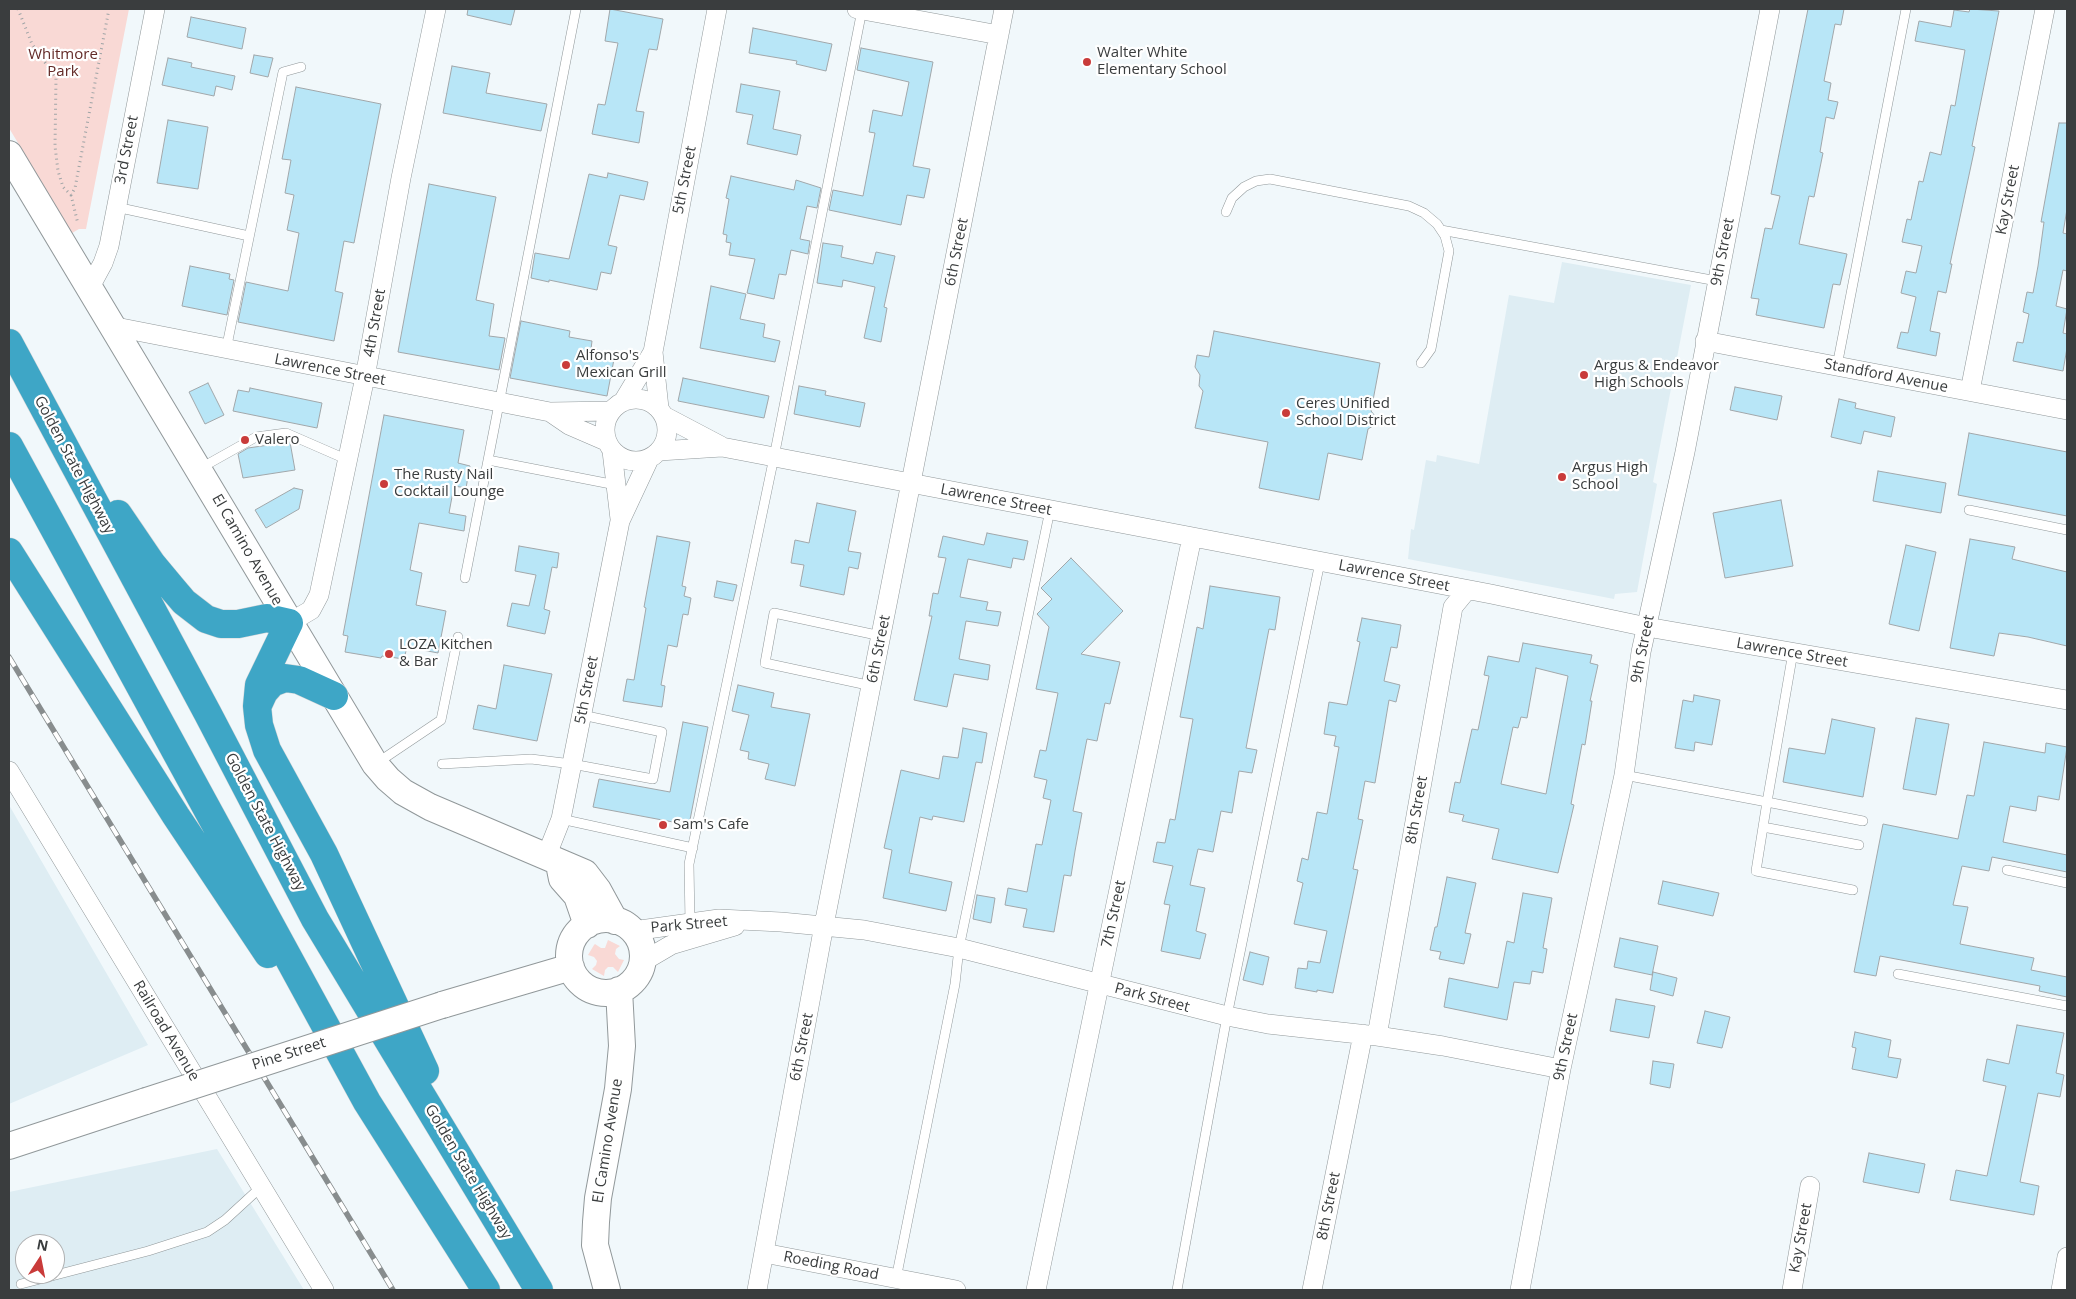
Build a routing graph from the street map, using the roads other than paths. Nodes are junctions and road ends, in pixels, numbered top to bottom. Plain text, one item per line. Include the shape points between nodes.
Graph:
1 (155, 9) edge
2 (436, 9) edge
3 (576, 9) edge
4 (717, 9) edge
5 (860, 9) edge
6 (1004, 9) edge
7 (1770, 9) edge
8 (1906, 9) edge
9 (2045, 9) edge
10 (999, 36) junction
11 (301, 67) dead end
12 (9, 154) edge
13 (116, 206) junction
14 (1226, 212) dead end
15 (1441, 230) junction
16 (249, 236) junction
17 (1717, 281) junction
18 (90, 287) junction
19 (111, 326) junction
20 (1705, 342) junction
21 (9, 343) edge
22 (226, 350) junction
23 (653, 352) junction
24 (1420, 363) dead end
25 (1837, 366) junction
26 (365, 377) junction
27 (30, 383) junction
28 (1970, 392) junction
29 (499, 402) junction
30 (616, 406) junction
31 (2067, 410) edge
32 (550, 412) junction
33 (661, 412) junction
34 (9, 446) edge
35 (609, 446) junction
36 (722, 447) junction
37 (654, 455) junction
38 (774, 457) junction
39 (348, 460) junction
40 (488, 460) junction
41 (199, 469) junction
42 (912, 483) junction
43 (616, 485) junction
44 (1050, 510) junction
45 (1969, 510) dead end
46 (620, 522) junction
47 (2067, 530) edge
48 (1192, 537) junction
49 (9, 552) edge
50 (1320, 562) junction
51 (465, 578) dead end
52 (1467, 590) junction
53 (289, 623) junction
54 (1647, 627) junction
55 (881, 636) junction
56 (458, 637) dead end
57 (1793, 652) junction
58 (872, 686) junction
59 (334, 696) junction
60 (2067, 700) edge
61 (257, 706) junction
62 (582, 715) junction
63 (375, 764) junction
64 (442, 764) dead end
65 (572, 764) junction
66 (9, 771) edge
67 (1624, 775) junction
68 (1766, 802) junction
69 (561, 819) junction
70 (1863, 821) dead end
71 (1763, 827) junction
72 (1859, 845) dead end
73 (693, 848) junction
74 (553, 860) junction
75 (2007, 870) dead end
76 (2067, 883) edge
77 (1853, 890) dead end
78 (746, 922) junction
79 (690, 923) junction
80 (587, 925) junction
81 (824, 925) junction
82 (624, 926) junction
83 (959, 948) junction
84 (642, 962) junction
85 (571, 967) junction
86 (1898, 974) dead end
87 (1099, 984) junction
88 (619, 990) junction
89 (2067, 1006) edge
90 (1227, 1016) junction
91 (1370, 1035) junction
92 (1561, 1069) junction
93 (367, 1102) junction
94 (9, 1146) edge
95 (1810, 1186) dead end
96 (261, 1187) junction
97 (488, 1206) junction
98 (764, 1253) junction
99 (2067, 1257) edge
100 (65, 1273) edge
101 (896, 1279) junction
102 (324, 1290) edge
103 (486, 1290) edge
104 (539, 1290) edge
105 (607, 1290) edge
106 (757, 1290) edge
107 (956, 1290) edge
108 (1036, 1290) edge
109 (1177, 1290) edge
110 (1312, 1290) edge
111 (1520, 1290) edge
112 (1792, 1290) edge
113 (2061, 1290) edge

1 - 13 street, 3rd Street
2 - 26 street, 4th Street
3 - 29 lane
4 - 23 street, 5th Street
5 - 10 street
5 - 38 lane
6 - 10 street, 6th Street
7 - 17 street, 9th Street
8 - 25 lane
9 - 28 street, Kay Street
10 - 42 street, 6th Street
11 - 16 lane via 283,72
12 - 18 street, El Camino Avenue
13 - 16 lane
13 - 18 street, 3rd Street via 103,263
14 - 15 lane via 1232,198 1244,187 1270,179 1409,206 1424,213
15 - 17 lane
15 - 24 lane via 1449,251 1431,348
16 - 22 lane
17 - 20 street, 9th Street
18 - 19 street, El Camino Avenue
19 - 22 street, Lawrence Street
19 - 41 street, El Camino Avenue
20 - 25 street, Standford Avenue
20 - 54 street, 9th Street
21 - 27 highway, Golden State Highway
22 - 26 street, Lawrence Street
23 - 30 street, 5th Street
23 - 33 street, 5th Street
25 - 28 street, Standford Avenue
26 - 29 street, Lawrence Street
26 - 39 street, 4th Street
27 - 53 highway via 152,564 184,602 206,619 221,624 267,618
27 - 97 highway, Golden State Highway via 315,919
28 - 31 street, Standford Avenue
29 - 32 street, Lawrence Street
29 - 40 lane
30 - 32 street, Lawrence Street
30 - 33 street via 636,399 651,403
30 - 35 street via 604,428
32 - 35 street, Lawrence Street
33 - 36 street, Lawrence Street
33 - 37 street via 667,429 665,442
34 - 93 highway
35 - 37 street via 622,458 632,461
35 - 43 street, 5th Street
36 - 37 street, Lawrence Street
36 - 38 street, Lawrence Street
37 - 46 street, 5th Street
38 - 42 street, Lawrence Street
38 - 73 lane
39 - 41 lane via 286,433 256,437
39 - 53 street, 4th Street via 319,595 311,610
40 - 43 lane
40 - 51 lane
41 - 53 street, El Camino Avenue
42 - 44 street, Lawrence Street
42 - 55 street, 6th Street
43 - 46 street, 5th Street
44 - 48 street, Lawrence Street
44 - 83 lane
45 - 47 lane
46 - 62 street, 5th Street
48 - 50 street, Lawrence Street
48 - 87 street, 7th Street
49 - 93 highway via 176,816
50 - 52 street, Lawrence Street
50 - 90 lane
52 - 54 street, Lawrence Street
52 - 91 street, 8th Street via 1453,607
53 - 59 street, El Camino Avenue
53 - 61 highway via 264,672
54 - 57 street, Lawrence Street
54 - 67 street, 9th Street
55 - 58 street, 6th Street
55 - 58 lane via 774,613 765,663
56 - 63 lane via 441,720
57 - 60 street, Lawrence Street
57 - 68 lane
58 - 81 street, 6th Street
59 - 61 highway via 300,680 285,678 272,683
59 - 63 street, El Camino Avenue
61 - 97 highway via 258,725 267,750 324,854
62 - 65 street, 5th Street
62 - 65 lane via 662,732 653,779
63 - 74 street, El Camino Avenue via 403,792 430,807
64 - 65 lane via 531,759
65 - 69 street, 5th Street
66 - 96 street, Railroad Avenue
67 - 68 lane
67 - 92 street, 9th Street
68 - 70 lane
68 - 71 lane
69 - 73 lane
69 - 74 street, 5th Street
71 - 72 lane
71 - 77 lane via 1756,871
73 - 79 lane via 689,864
74 - 80 street via 562,879 577,896
74 - 82 street, El Camino Avenue via 585,873
75 - 76 lane
78 - 79 street, Park Street
78 - 81 street, Park Street
78 - 84 street, Park Street via 671,945
79 - 82 street, Park Street
80 - 82 street via 602,919
80 - 85 street via 573,940 569,952
81 - 83 street, Park Street
81 - 98 street, 6th Street
82 - 84 street via 642,946
83 - 87 street, Park Street
83 - 101 lane via 955,984
84 - 88 street via 636,978
85 - 88 street via 575,976 595,991
85 - 94 street, Pine Street, bridge via 442,1004
86 - 89 lane
87 - 90 street, Park Street
87 - 108 street, 7th Street
88 - 105 street, El Camino Avenue via 622,1046 618,1089 598,1198 595,1245
90 - 91 street, Park Street via 1268,1024
90 - 109 lane
91 - 92 street, Park Street
91 - 110 street, 8th Street
92 - 111 street, 9th Street
93 - 103 highway
95 - 112 street, Kay Street
96 - 100 lane via 207,1232
96 - 102 street, Railroad Avenue
97 - 104 highway, Golden State Highway
98 - 101 street, Roeding Road
98 - 106 street, 6th Street
99 - 113 street
101 - 107 street, Roeding Road

